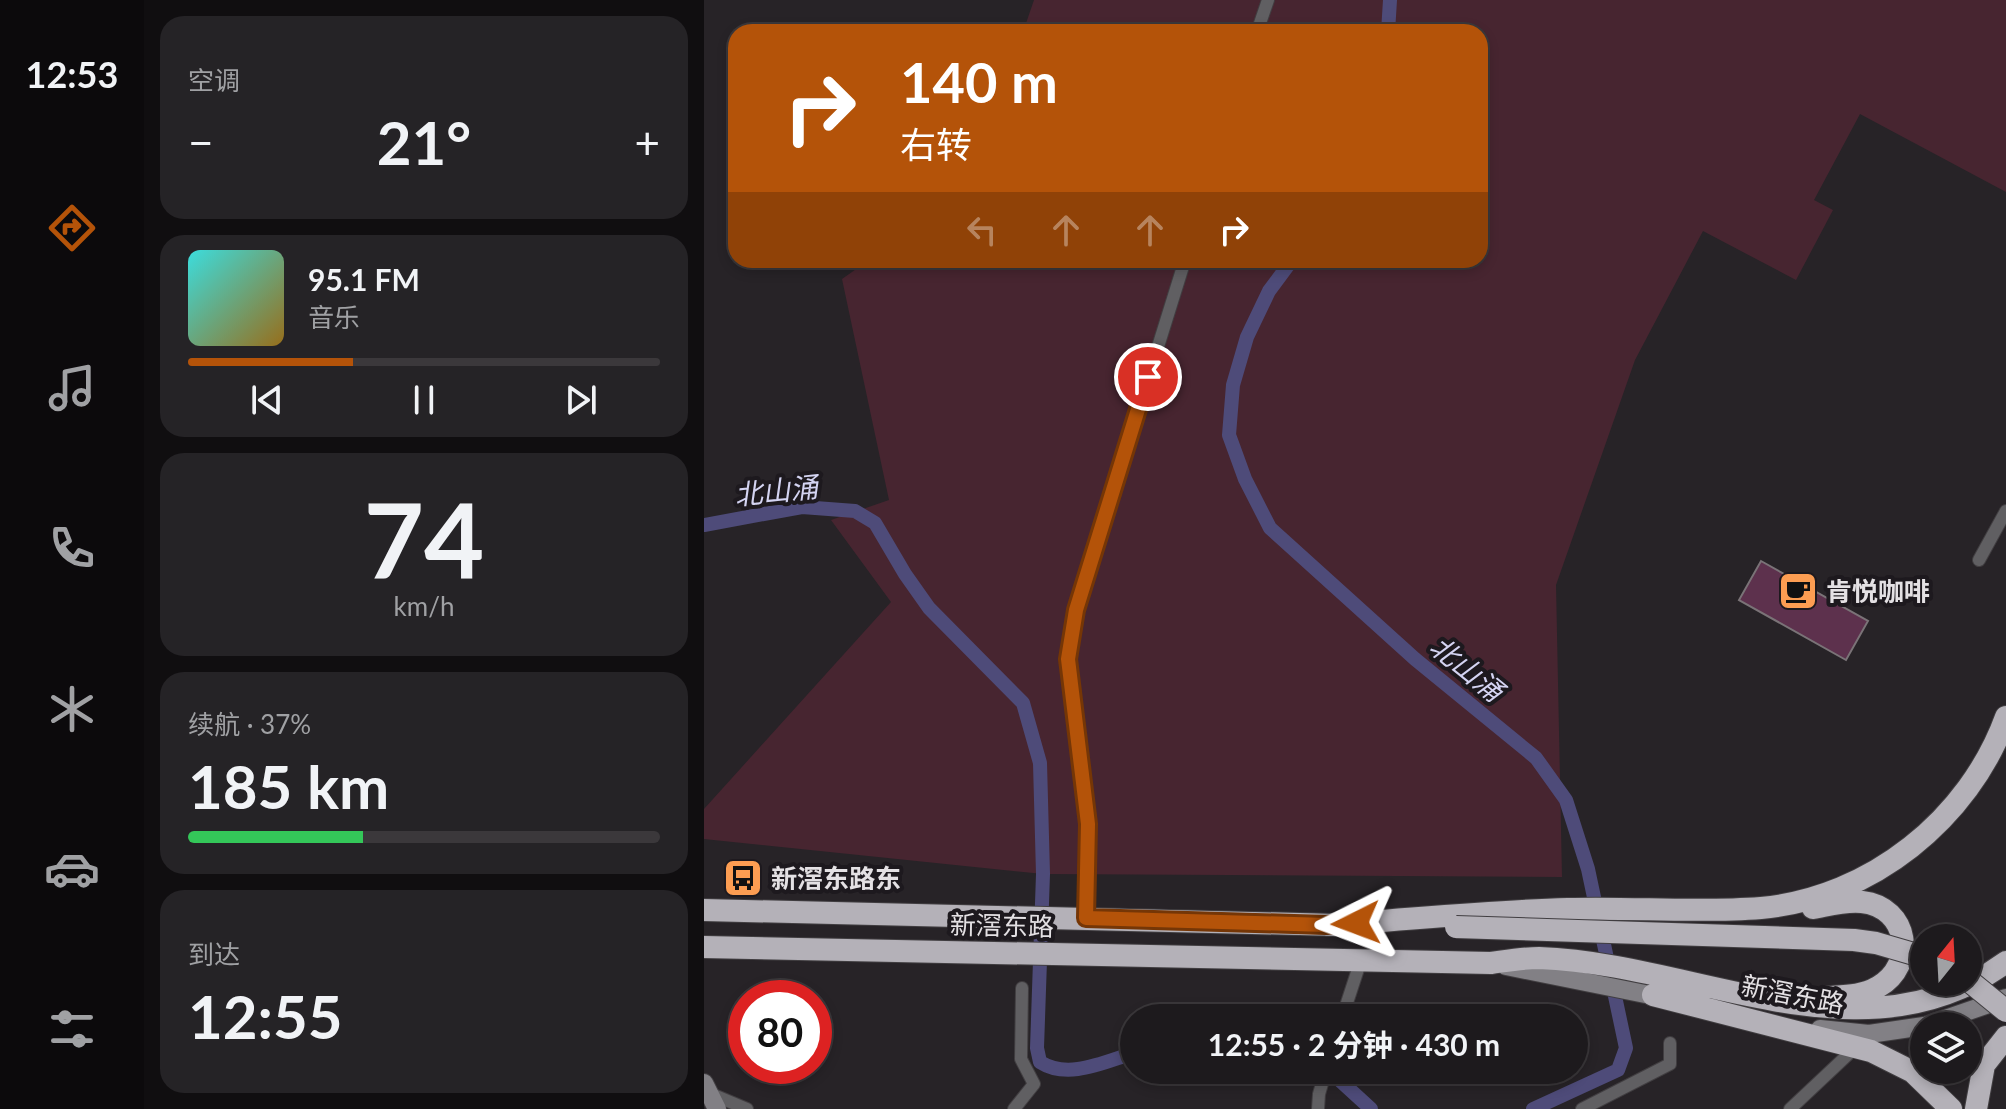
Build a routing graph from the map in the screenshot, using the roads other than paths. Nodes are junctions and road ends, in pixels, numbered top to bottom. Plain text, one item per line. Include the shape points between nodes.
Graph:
1 (1268, 0) edge
2 (1260, 24) edge
3 (1183, 268) edge
4 (2006, 511) edge
5 (1979, 560) dead end
6 (2006, 717) edge
7 (1764, 908) junction
8 (704, 910) edge
9 (1076, 918) junction
10 (1326, 925) junction
11 (704, 947) edge
12 (1910, 953) edge
13 (1361, 960) junction
14 (2006, 962) edge
15 (1651, 984) junction
16 (1022, 988) dead end
17 (1982, 991) edge
18 (2006, 998) edge
19 (1776, 999) junction
20 (1347, 1004) edge
21 (2006, 1011) edge
22 (1965, 1012) edge
23 (1910, 1028) edge
24 (2006, 1037) edge
25 (1670, 1043) dead end
26 (1856, 1047) junction
27 (1322, 1084) edge
28 (710, 1095) edge
29 (747, 1109) edge
30 (1014, 1109) edge
31 (1318, 1109) edge
32 (1582, 1109) edge
33 (1790, 1109) edge
34 (1951, 1109) edge
35 (1976, 1109) edge

1 - 2 street
3 - 9 street via 1076,610 1068,659 1088,824
4 - 5 street
6 - 7 highway via 1973,785 1915,845 1844,885
7 - 10 highway via 1567,909
7 - 19 highway via 1872,903 1896,920 1904,938 1898,966 1878,987 1852,995
8 - 9 highway, 新滘东路
9 - 10 highway, 新滘东路
10 - 12 highway, 新滘东路, bridge via 1854,940
11 - 13 highway, 新滘东路
13 - 15 highway, 新滘东路 via 1491,963 1537,958
13 - 20 street
14 - 19 highway via 1958,989 1913,1005 1868,1010
15 - 19 highway
15 - 23 street, 新滘东路 via 1841,1032
15 - 26 highway
16 - 30 street via 1021,1059 1034,1084
17 - 21 highway, bridge
18 - 22 street, 新滘东路
24 - 35 highway via 1984,1065
25 - 32 street via 1670,1064
26 - 33 street
26 - 34 highway via 1913,1072
27 - 31 street
28 - 29 street

